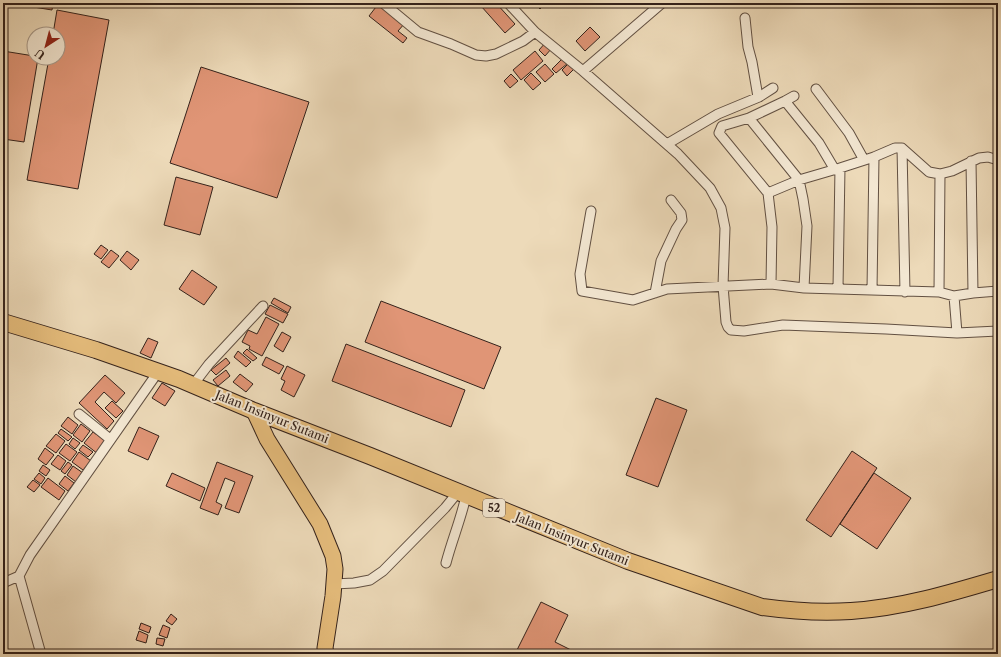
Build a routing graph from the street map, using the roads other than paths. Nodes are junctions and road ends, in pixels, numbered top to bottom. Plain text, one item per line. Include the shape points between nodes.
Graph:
1 (384, 3) edge
2 (508, 3) edge
3 (662, 3) edge
4 (745, 18) dead end
5 (535, 32) junction
6 (583, 71) junction
7 (773, 88) dead end
8 (816, 89) dead end
9 (794, 96) dead end
10 (758, 97) junction
11 (785, 101) junction
12 (749, 118) junction
13 (666, 144) junction
14 (902, 148) junction
15 (874, 157) junction
16 (864, 160) junction
17 (998, 160) edge
18 (970, 162) junction
19 (838, 169) junction
20 (940, 174) junction
21 (799, 180) junction
22 (768, 193) junction
23 (671, 200) dead end
24 (591, 211) dead end
25 (771, 284) junction
26 (723, 286) junction
27 (804, 288) junction
28 (838, 288) junction
29 (872, 290) junction
30 (998, 291) edge
31 (905, 292) junction
32 (939, 292) junction
33 (655, 293) junction
34 (974, 293) junction
35 (954, 296) junction
36 (263, 306) dead end
37 (3, 322) edge
38 (998, 331) edge
39 (957, 333) junction
40 (158, 372) junction
41 (193, 385) junction
42 (254, 411) junction
43 (79, 414) dead end
44 (110, 439) junction
45 (462, 494) junction
46 (446, 563) dead end
47 (19, 576) junction
48 (998, 579) edge
49 (3, 583) edge
50 (334, 584) junction
51 (322, 652) edge
52 (41, 654) edge

1 - 5 street via 418,32 476,55 496,54
2 - 5 street
3 - 6 street
4 - 10 street
5 - 6 street
6 - 13 street
7 - 10 street
8 - 16 street via 849,133
9 - 11 street
10 - 13 street via 718,114
11 - 12 street
11 - 19 street
12 - 21 street
12 - 22 street via 722,126 719,133
13 - 26 street via 710,188 721,208 725,228
14 - 15 street via 895,148
14 - 20 street via 929,172
14 - 31 street
15 - 16 street
15 - 29 street
16 - 19 street
17 - 18 street via 988,157
18 - 20 street
18 - 34 street
19 - 21 street
19 - 28 street
20 - 32 street
21 - 22 street
21 - 27 street via 807,226
22 - 25 street via 772,227
23 - 33 street via 681,213 682,220 661,262
24 - 33 street via 580,274 582,291 633,300
25 - 26 street
25 - 27 street
26 - 33 street via 667,289
26 - 39 street via 726,322 731,330 744,331 783,325
27 - 28 street
28 - 29 street
29 - 31 street
30 - 34 street
31 - 32 street
32 - 35 street
34 - 35 street
35 - 39 street
36 - 41 street
37 - 40 highway, Jalan Insinyur Sutami / 52
38 - 39 street
40 - 41 highway, Jalan Insinyur Sutami / 52
40 - 44 street
41 - 42 highway, Jalan Insinyur Sutami / 52
42 - 45 highway, Jalan Insinyur Sutami / 52
42 - 50 main road via 266,439 320,524 333,556
43 - 44 street
44 - 47 street via 30,555
45 - 46 street via 460,520 452,537
45 - 48 highway, Jalan Insinyur Sutami / 52 via 628,561 762,607 851,611 887,607
45 - 50 street via 383,571 370,580 354,584
47 - 49 street
47 - 52 street
50 - 51 main road

